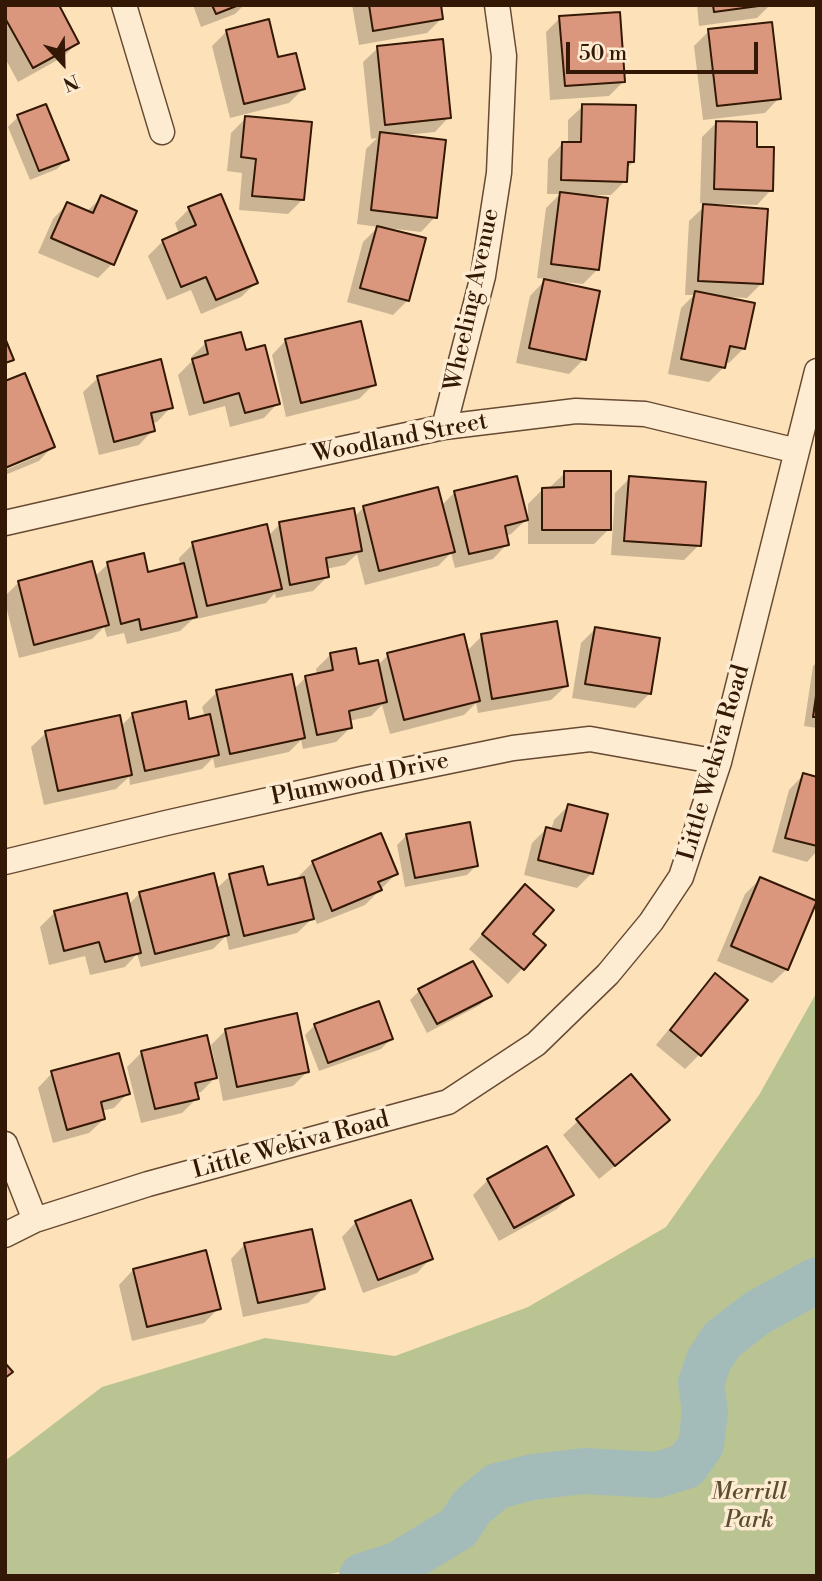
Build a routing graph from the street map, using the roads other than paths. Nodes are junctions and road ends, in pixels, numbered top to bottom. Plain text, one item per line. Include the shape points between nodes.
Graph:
1 (124, 5) edge
2 (497, 5) edge
3 (162, 132) dead end
4 (817, 371) edge
5 (444, 427) junction
6 (797, 451) junction
7 (5, 523) edge
8 (719, 762) junction
9 (5, 862) edge
10 (5, 1144) edge
11 (35, 1220) junction
12 (5, 1235) edge

1 - 3 street
2 - 5 street, Wheeling Avenue via 504,56 499,173 483,276
4 - 6 street, Little Wekiva Road
5 - 6 street, Woodland Street via 576,411 645,414
5 - 7 street, Woodland Street
6 - 8 street, Little Wekiva Road
8 - 9 street, Plumwood Drive via 590,739 513,748
8 - 11 street, Little Wekiva Road via 681,877 651,922 608,974 536,1044 514,1059 448,1102 148,1184
10 - 11 street
11 - 12 street, Little Wekiva Road

